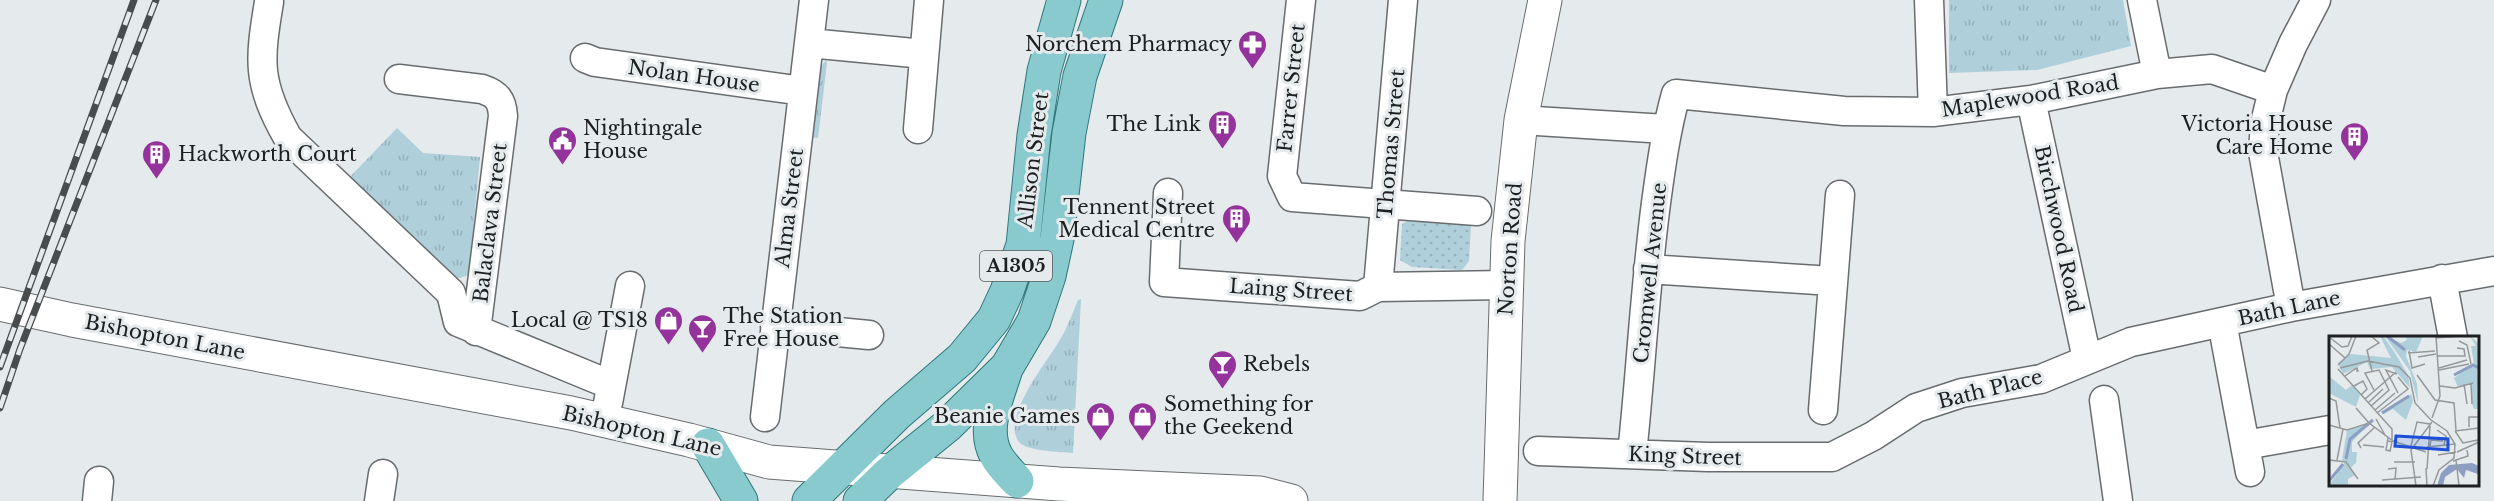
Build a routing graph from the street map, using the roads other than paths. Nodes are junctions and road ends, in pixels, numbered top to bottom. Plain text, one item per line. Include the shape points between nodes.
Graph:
1 (814, 0) edge
2 (930, 0) edge
3 (1064, 0) edge
4 (1106, 0) edge
5 (1301, 0) edge
6 (1403, 0) edge
7 (1545, 0) edge
8 (1929, 0) edge
9 (2142, 0) edge
10 (2316, 0) edge
11 (269, 2) dead end
12 (809, 43) junction
13 (924, 54) junction
14 (585, 58) dead end
15 (2157, 74) junction
16 (399, 79) dead end
17 (2273, 90) junction
18 (803, 91) junction
19 (1676, 94) joint
20 (2031, 100) junction
21 (1933, 112) junction
22 (1521, 120) junction
23 (918, 129) dead end
24 (1666, 129) junction
25 (1168, 193) dead end
26 (1840, 195) dead end
27 (1386, 203) junction
28 (1477, 211) dead end
29 (1648, 269) junction
30 (2494, 271) edge
31 (2442, 279) junction
32 (1832, 280) junction
33 (1506, 285) junction
34 (630, 286) dead end
35 (1378, 287) junction
36 (0, 304) edge
37 (2291, 307) junction
38 (2222, 322) junction
39 (775, 326) junction
40 (476, 331) junction
41 (869, 335) dead end
42 (2452, 336) edge
43 (2087, 359) junction
44 (1007, 367) junction
45 (611, 385) junction
46 (2104, 400) dead end
47 (1823, 410) dead end
48 (765, 417) dead end
49 (605, 420) junction
50 (2329, 431) edge
51 (708, 445) junction
52 (1538, 450) dead end
53 (1632, 454) junction
54 (1832, 457) joint
55 (840, 467) junction
56 (889, 473) junction
57 (1017, 481) junction
58 (1059, 493) edge
59 (741, 501) edge
60 (809, 501) edge
61 (860, 501) edge
62 (1291, 501) edge
63 (1500, 501) edge
64 (2118, 501) edge

1 - 12 street, Alma Street
2 - 13 street
3 - 55 main road, Allison Street / A1305 via 1044,71 1023,245 994,319 962,358
4 - 44 main road, Allison Street / A1305 via 1080,76 1049,276 1034,321
5 - 27 street, Farrer Street via 1282,176 1292,197
6 - 27 street, Thomas Street
7 - 22 street, Norton Road
8 - 21 street
9 - 15 street
10 - 17 street
11 - 40 street via 274,37 262,70 275,114 288,138 451,293 458,321
12 - 13 street
12 - 18 street, Alma Street
13 - 23 street
14 - 18 street, Nolan House
15 - 17 street, Maplewood Road via 2212,69
15 - 20 street, Maplewood Road
16 - 40 street, Balaclava Street via 482,89 499,99 504,116
17 - 37 street via 2263,152
18 - 39 street, Alma Street
19 - 21 street, Maplewood Road via 1844,111
19 - 24 street, Cromwell Avenue
20 - 21 street, Maplewood Road
20 - 43 street, Birchwood Road
22 - 24 street
22 - 33 street, Norton Road
24 - 29 street, Cromwell Avenue
25 - 35 street, Laing Street via 1164,282 1360,296
26 - 32 street
27 - 28 street
27 - 35 street, Thomas Street
29 - 32 street
29 - 53 street, Cromwell Avenue
30 - 31 street, Bath Lane
31 - 37 street, Bath Lane
31 - 42 street
32 - 47 street
33 - 35 street, Laing Street
33 - 63 street, Norton Road
34 - 45 street
36 - 49 street, Bishopton Lane
37 - 38 street, Bath Lane
38 - 43 street, Bath Lane via 2130,342
38 - 50 street via 2248,458
39 - 41 street
39 - 48 street, Alma Street
40 - 45 street
43 - 54 street, Bath Place via 2041,379 1962,393 1916,408
44 - 56 main road, Allison Street / A1305 via 947,426
44 - 57 main road via 993,408 990,438 996,456
45 - 49 street
46 - 64 street
49 - 51 street, Bishopton Lane
51 - 55 street, Bishopton Lane via 769,462
51 - 59 main road
52 - 53 street, King Street
53 - 54 street, King Street
55 - 56 street, Bishopton Lane
55 - 60 main road, A1305
56 - 57 street, Bishopton Lane
56 - 61 main road, A1305
57 - 58 street, Bishopton Lane
58 - 62 street, Bishopton Lane via 1260,493

